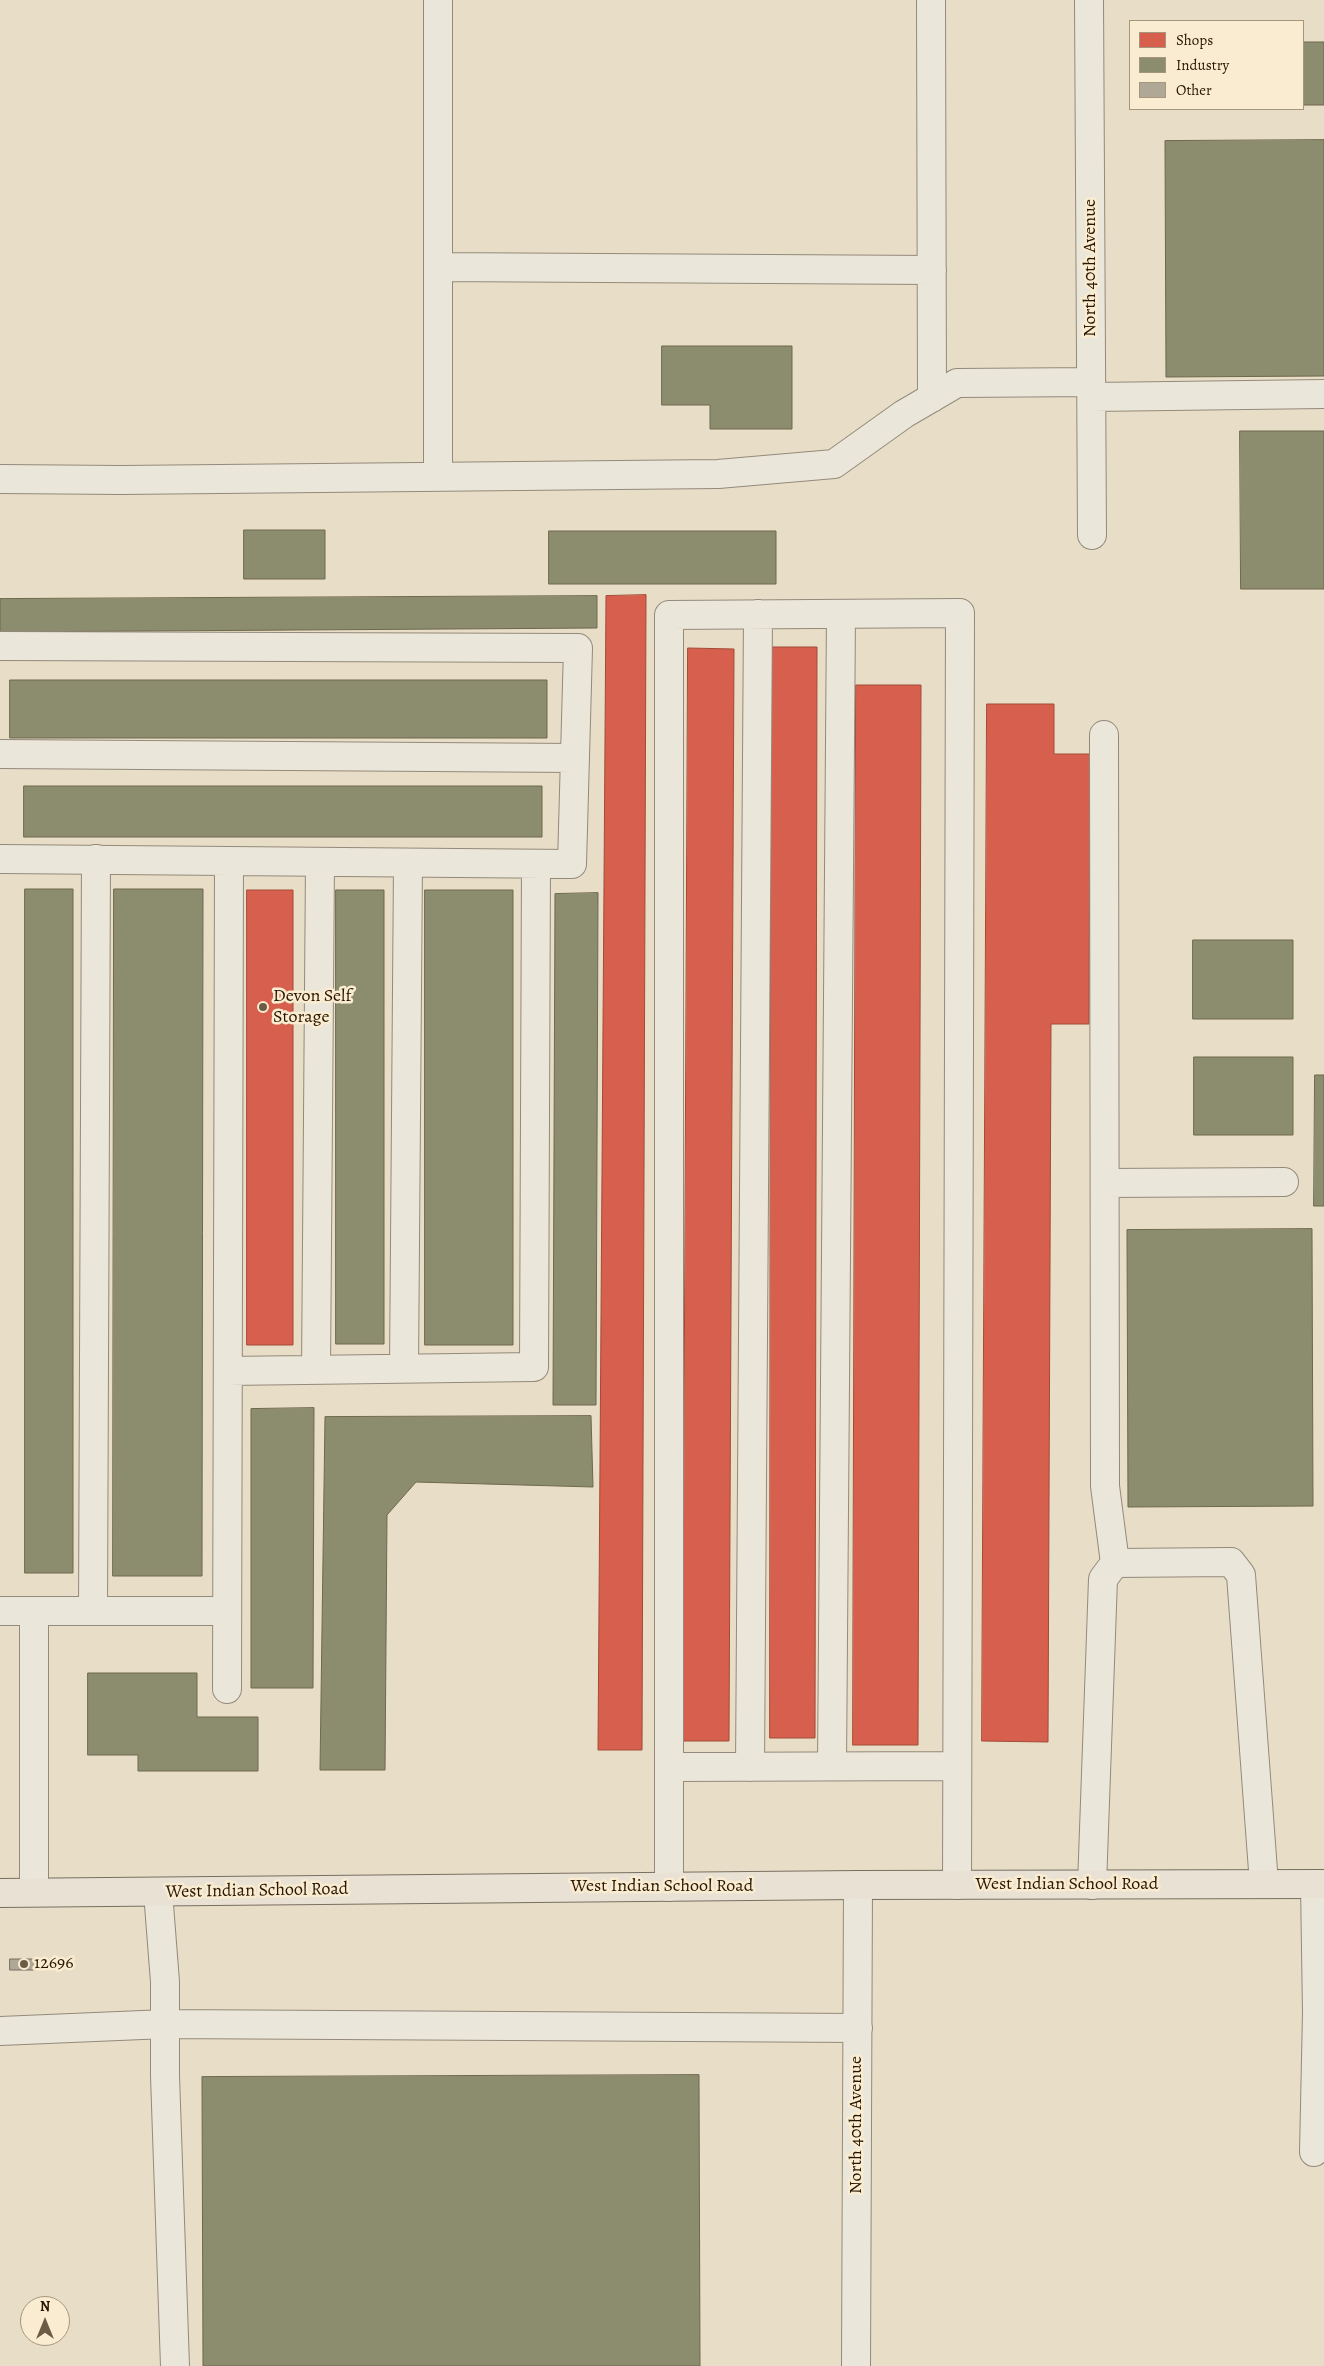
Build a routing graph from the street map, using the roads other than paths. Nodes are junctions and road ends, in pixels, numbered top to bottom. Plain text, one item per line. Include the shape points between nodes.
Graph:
1 (438, 0) edge
2 (931, 0) edge
3 (1089, 0) edge
4 (438, 267) junction
5 (932, 270) junction
6 (1092, 389) junction
7 (1324, 394) edge
8 (932, 398) junction
9 (438, 476) junction
10 (0, 479) edge
11 (1092, 535) dead end
12 (758, 614) junction
13 (841, 614) junction
14 (0, 646) edge
15 (1104, 735) dead end
16 (0, 754) edge
17 (575, 758) junction
18 (0, 859) edge
19 (96, 859) junction
20 (229, 861) junction
21 (320, 862) junction
22 (408, 863) junction
23 (536, 864) junction
24 (1284, 1182) dead end
25 (1105, 1183) junction
26 (404, 1368) junction
27 (316, 1370) junction
28 (228, 1371) junction
29 (1115, 1563) junction
30 (0, 1611) edge
31 (34, 1611) junction
32 (94, 1611) junction
33 (228, 1611) junction
34 (228, 1689) dead end
35 (832, 1766) junction
36 (957, 1766) junction
37 (670, 1767) junction
38 (750, 1767) junction
39 (1264, 1884) junction
40 (1320, 1884) edge
41 (858, 1885) junction
42 (957, 1885) junction
43 (1092, 1885) junction
44 (670, 1887) junction
45 (34, 1892) junction
46 (158, 1892) junction
47 (0, 1893) edge
48 (1320, 2013) edge
49 (166, 2024) junction
50 (858, 2028) junction
51 (0, 2032) edge
52 (1320, 2099) edge
53 (1314, 2152) dead end
54 (175, 2366) edge
55 (856, 2366) edge

1 - 4 street
2 - 5 street
3 - 6 street, North 40th Avenue
4 - 5 street
4 - 9 street
5 - 8 street
6 - 7 street
6 - 8 street via 957,383
6 - 11 street, North 40th Avenue
8 - 9 street via 834,464 718,474
9 - 10 street
12 - 13 street
12 - 37 street via 670,615
12 - 38 street
13 - 35 street
13 - 36 street via 960,613
14 - 17 street via 578,648
15 - 25 street
16 - 17 street
17 - 23 street via 572,864
18 - 19 street
19 - 20 street
19 - 32 street
20 - 21 street
20 - 28 street
21 - 22 street
21 - 27 street
22 - 23 street
22 - 26 street
23 - 26 street via 534,1367
24 - 25 street
25 - 29 street via 1105,1486
26 - 27 street
27 - 28 street
28 - 33 street
29 - 39 street via 1231,1562 1241,1575
29 - 43 street via 1102,1579
30 - 31 street
31 - 32 street
31 - 45 street
32 - 33 street
33 - 34 street
35 - 36 street
35 - 38 street
36 - 42 street
37 - 38 street
37 - 44 street
39 - 40 main road, West Indian School Road
39 - 43 main road, West Indian School Road
40 - 48 street
41 - 42 main road, West Indian School Road
41 - 44 main road, West Indian School Road
41 - 50 street, North 40th Avenue
42 - 43 main road, West Indian School Road
44 - 46 main road, West Indian School Road
45 - 46 main road, West Indian School Road
45 - 47 main road, West Indian School Road
46 - 49 street
48 - 52 street
49 - 50 street
49 - 51 street
49 - 54 street via 165,2085
50 - 55 street, North 40th Avenue
52 - 53 street

